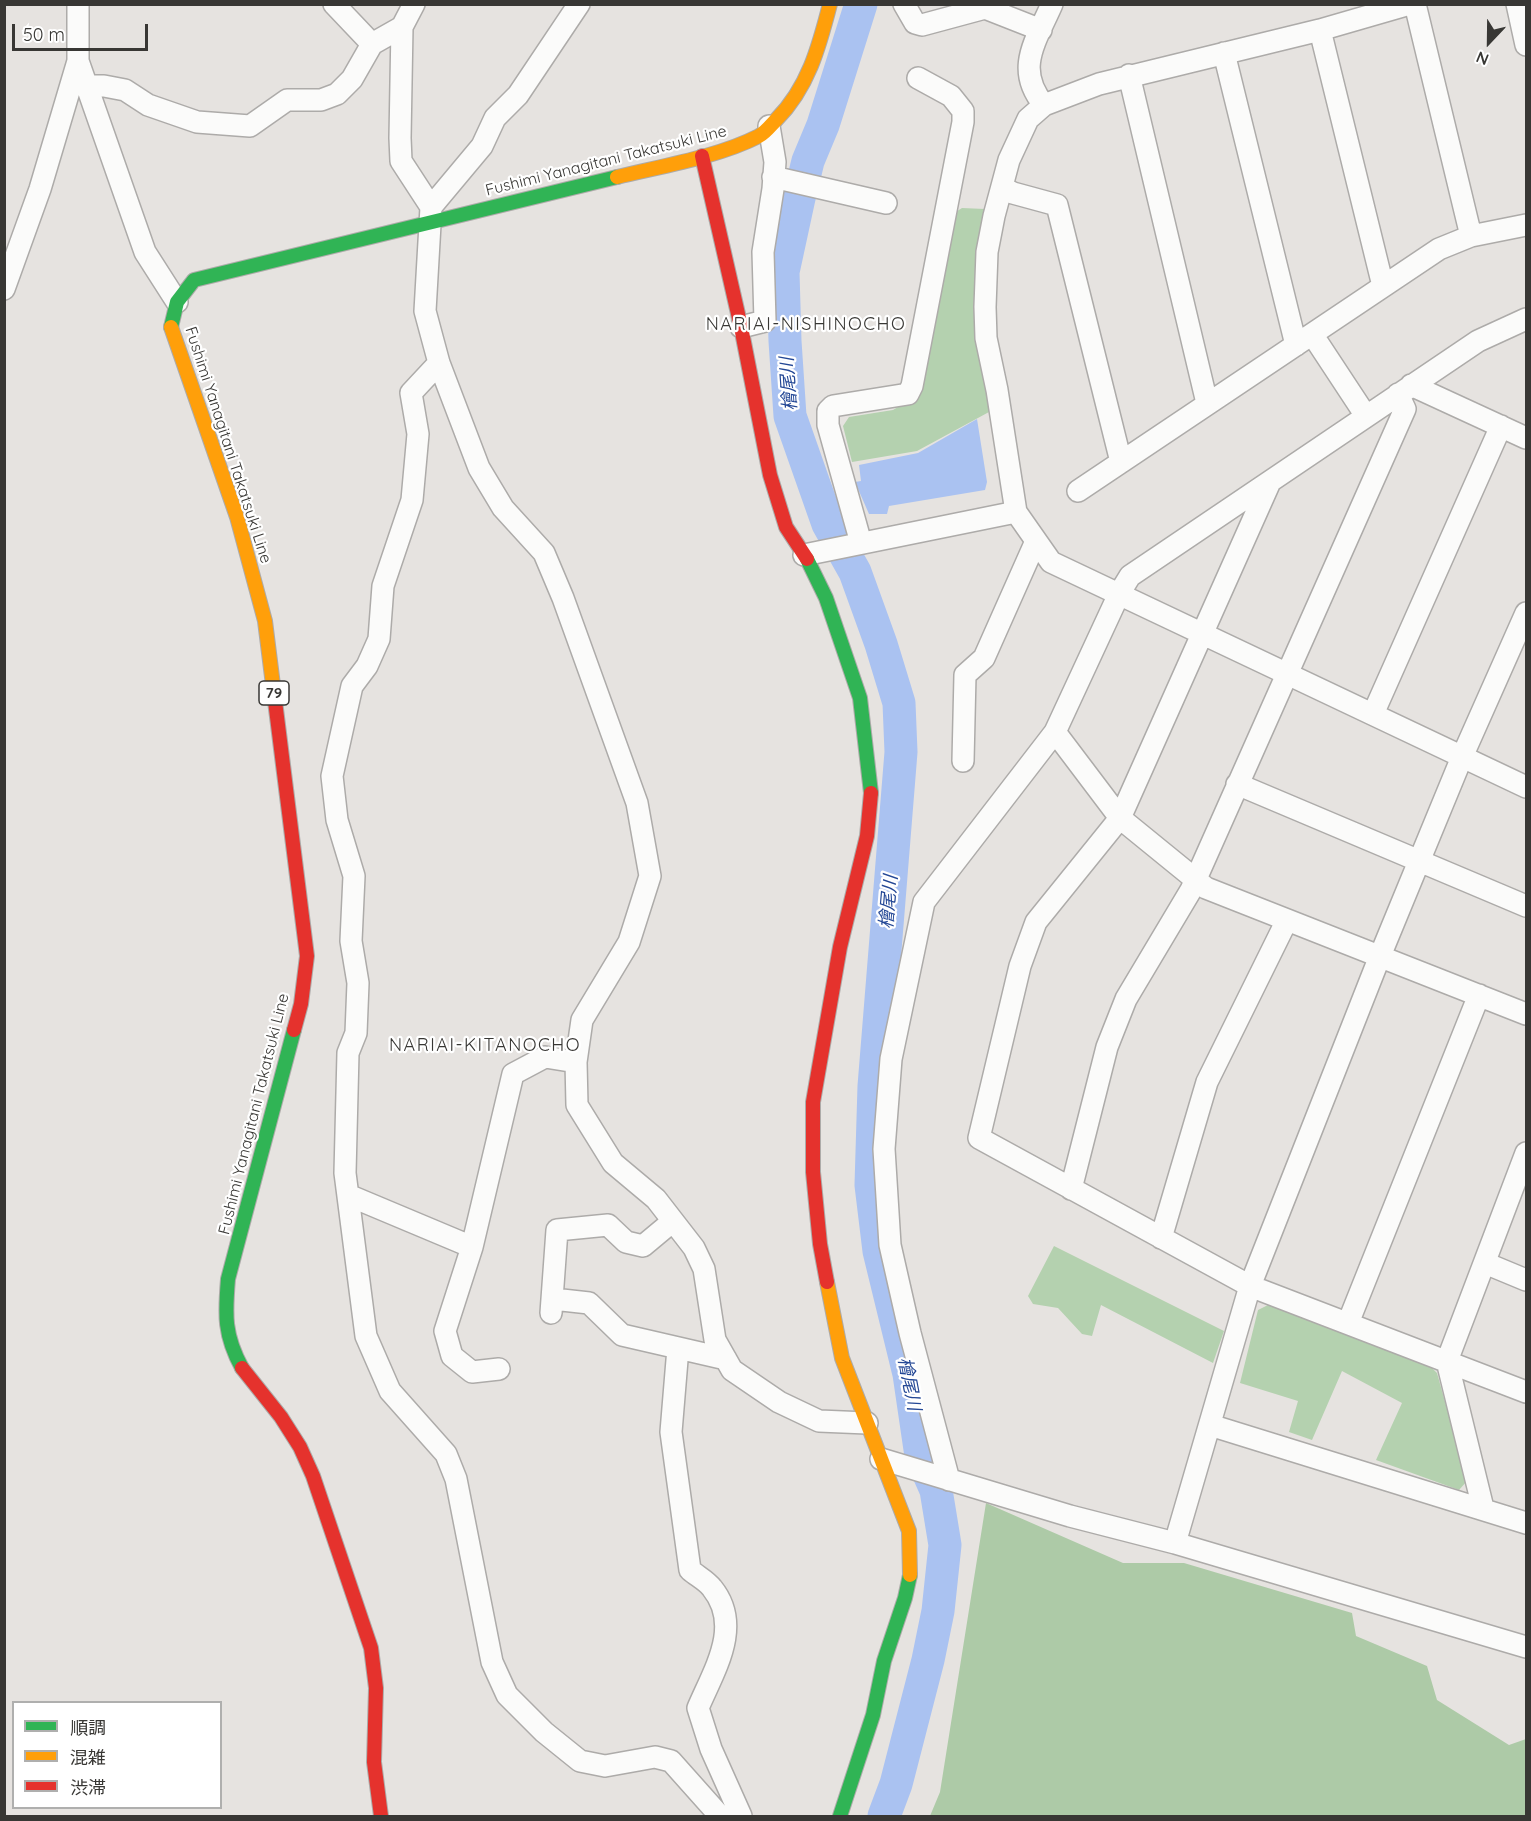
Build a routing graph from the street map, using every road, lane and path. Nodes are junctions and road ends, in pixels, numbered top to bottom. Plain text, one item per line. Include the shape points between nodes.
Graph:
1 (78, 4) edge
2 (334, 4) edge
3 (414, 4) edge
4 (579, 4) edge
5 (830, 4) edge
6 (904, 4) edge
7 (1052, 4) edge
8 (1410, 4) edge
9 (1415, 4) edge
10 (1517, 4) edge
11 (402, 27) junction
12 (1041, 30) junction
13 (1320, 30) junction
14 (372, 44) junction
15 (1527, 45) edge
16 (1224, 53) junction
17 (78, 61) junction
18 (1129, 75) junction
19 (918, 78) dead end
20 (87, 86) junction
21 (1044, 105) junction
22 (769, 126) junction
23 (702, 156) junction
24 (780, 178) junction
25 (1003, 188) junction
26 (886, 203) dead end
27 (431, 214) junction
28 (1527, 225) edge
29 (1471, 236) junction
30 (1383, 286) junction
31 (4, 289) edge
32 (177, 302) junction
33 (1527, 319) edge
34 (741, 327) junction
35 (1304, 340) junction
36 (439, 363) junction
37 (1405, 390) junction
38 (1207, 403) junction
39 (1366, 416) junction
40 (1501, 426) junction
41 (1527, 438) edge
42 (1121, 462) junction
43 (1270, 482) junction
44 (1078, 491) dead end
45 (1016, 512) junction
46 (1036, 541) junction
47 (859, 543) junction
48 (810, 554) junction
49 (1119, 594) junction
50 (1527, 613) edge
51 (1204, 634) junction
52 (1287, 674) junction
53 (1373, 714) junction
54 (1055, 732) junction
55 (1462, 757) junction
56 (963, 760) dead end
57 (1238, 784) junction
58 (1527, 787) edge
59 (1120, 818) junction
60 (1421, 862) junction
61 (1194, 880) junction
62 (1527, 906) edge
63 (1287, 920) junction
64 (1380, 956) junction
65 (1479, 995) junction
66 (1527, 1014) edge
67 (576, 1062) junction
68 (1525, 1163) edge
69 (1071, 1188) junction
70 (348, 1195) junction
71 (673, 1221) junction
72 (1161, 1238) junction
73 (472, 1247) junction
74 (1485, 1263) junction
75 (1527, 1280) edge
76 (1250, 1287) junction
77 (1348, 1323) junction
78 (678, 1348) junction
79 (726, 1359) junction
80 (1447, 1361) junction
81 (499, 1369) dead end
82 (1527, 1392) edge
83 (867, 1423) junction
84 (1210, 1425) junction
85 (881, 1459) junction
86 (950, 1480) junction
87 (1483, 1508) junction
88 (1527, 1523) edge
89 (1175, 1543) junction
90 (1527, 1647) edge
91 (381, 1816) edge
92 (720, 1816) edge
93 (741, 1816) edge
94 (840, 1816) edge

1 - 17 street
2 - 14 street
3 - 11 street
4 - 27 street
5 - 22 main road, Fushimi Yanagitani Takatsuki Line / 79 via 817,53 802,88
6 - 12 street via 915,23 922,25 986,8
7 - 12 street
8 - 13 street
9 - 29 street
10 - 15 street
11 - 14 street
11 - 27 street via 401,161
12 - 21 street via 1027,74 1030,87
13 - 16 street
13 - 30 street
14 - 20 street via 352,80 337,94 321,100 287,100 250,126 197,122 148,105 125,90
16 - 18 street
16 - 35 street
17 - 20 street
17 - 31 street via 40,189
18 - 21 street
18 - 38 street
19 - 47 street via 951,96 963,111 963,122 912,386 908,394 832,406 828,411 828,425
20 - 32 street via 145,252
21 - 25 street via 1028,119 1019,135
22 - 23 main road, Fushimi Yanagitani Takatsuki Line / 79 via 761,135 737,146
22 - 24 street
23 - 27 main road, Fushimi Yanagitani Takatsuki Line / 79
23 - 34 main road
24 - 26 street
24 - 34 street via 773,189 763,252 765,321
25 - 42 street via 1057,205
25 - 45 street via 987,252 986,338
27 - 32 main road, Fushimi Yanagitani Takatsuki Line / 79 via 194,280
27 - 36 street via 425,311
28 - 29 street
29 - 30 street via 1439,249
30 - 35 street
32 - 91 main road, Fushimi Yanagitani Takatsuki Line / 79 via 171,330 237,517 265,621 307,956 302,1004 228,1279 226,1323 229,1344 247,1377 281,1417 313,1476 371,1648 376,1688 374,1762
33 - 37 street via 1478,341
34 - 48 main road via 770,475 786,526
35 - 38 street
35 - 39 street
36 - 67 street via 479,468 503,508 544,554 638,803 650,876 629,942 582,1020
36 - 70 street via 411,393 418,434 412,500 383,586 379,639 367,666 352,686 332,776 337,820 354,876 351,941 358,983 356,1033 348,1053
37 - 39 street
37 - 40 street
37 - 52 street via 1405,409
38 - 42 street
39 - 43 street
40 - 41 street
40 - 53 street
42 - 44 street
43 - 49 street via 1130,576
43 - 51 street
45 - 46 street
45 - 47 street
46 - 49 street via 1051,562
46 - 56 street via 984,658 965,675
47 - 48 street
48 - 83 main road via 860,698 871,788 867,836 840,947 813,1102 813,1172 820,1244 842,1358
49 - 51 street
49 - 54 street
50 - 55 street
51 - 52 street
51 - 59 street
52 - 53 street
52 - 57 street
53 - 55 street
54 - 59 street
54 - 86 street via 924,902 891,1059 884,1149 890,1245
55 - 58 street
55 - 60 street
57 - 60 street
57 - 61 street
59 - 61 street
59 - 69 street via 1036,921 1020,966 979,1138
60 - 62 street
60 - 64 street
61 - 63 street
61 - 69 street via 1126,999 1107,1047
63 - 64 street
63 - 72 street via 1207,1082
64 - 65 street
64 - 76 street
65 - 66 street
65 - 77 street
67 - 71 street via 578,1105 613,1163 656,1199
67 - 73 street via 545,1057 513,1074
68 - 74 street
69 - 72 street
70 - 73 street
70 - 92 street via 366,1336 390,1391 446,1454 456,1479 492,1662 507,1695 580,1761 605,1766 655,1757 671,1761
71 - 78 street via 643,1246 626,1242 608,1225 557,1230 552,1306 589,1303 622,1335
71 - 79 street via 704,1269 715,1340
72 - 76 street
73 - 81 street via 445,1331 452,1356 472,1372
74 - 75 street
74 - 80 street
76 - 77 street
76 - 84 street
77 - 80 street
78 - 79 street
78 - 93 street via 671,1432 690,1570 712,1587 725,1610 727,1637 698,1708 711,1749
79 - 83 street via 732,1370 779,1402 819,1421
80 - 82 street
80 - 87 street
83 - 85 main road
84 - 87 street
84 - 89 street
85 - 86 street
85 - 94 main road via 909,1531 910,1580
86 - 89 street
87 - 88 street
89 - 90 street

